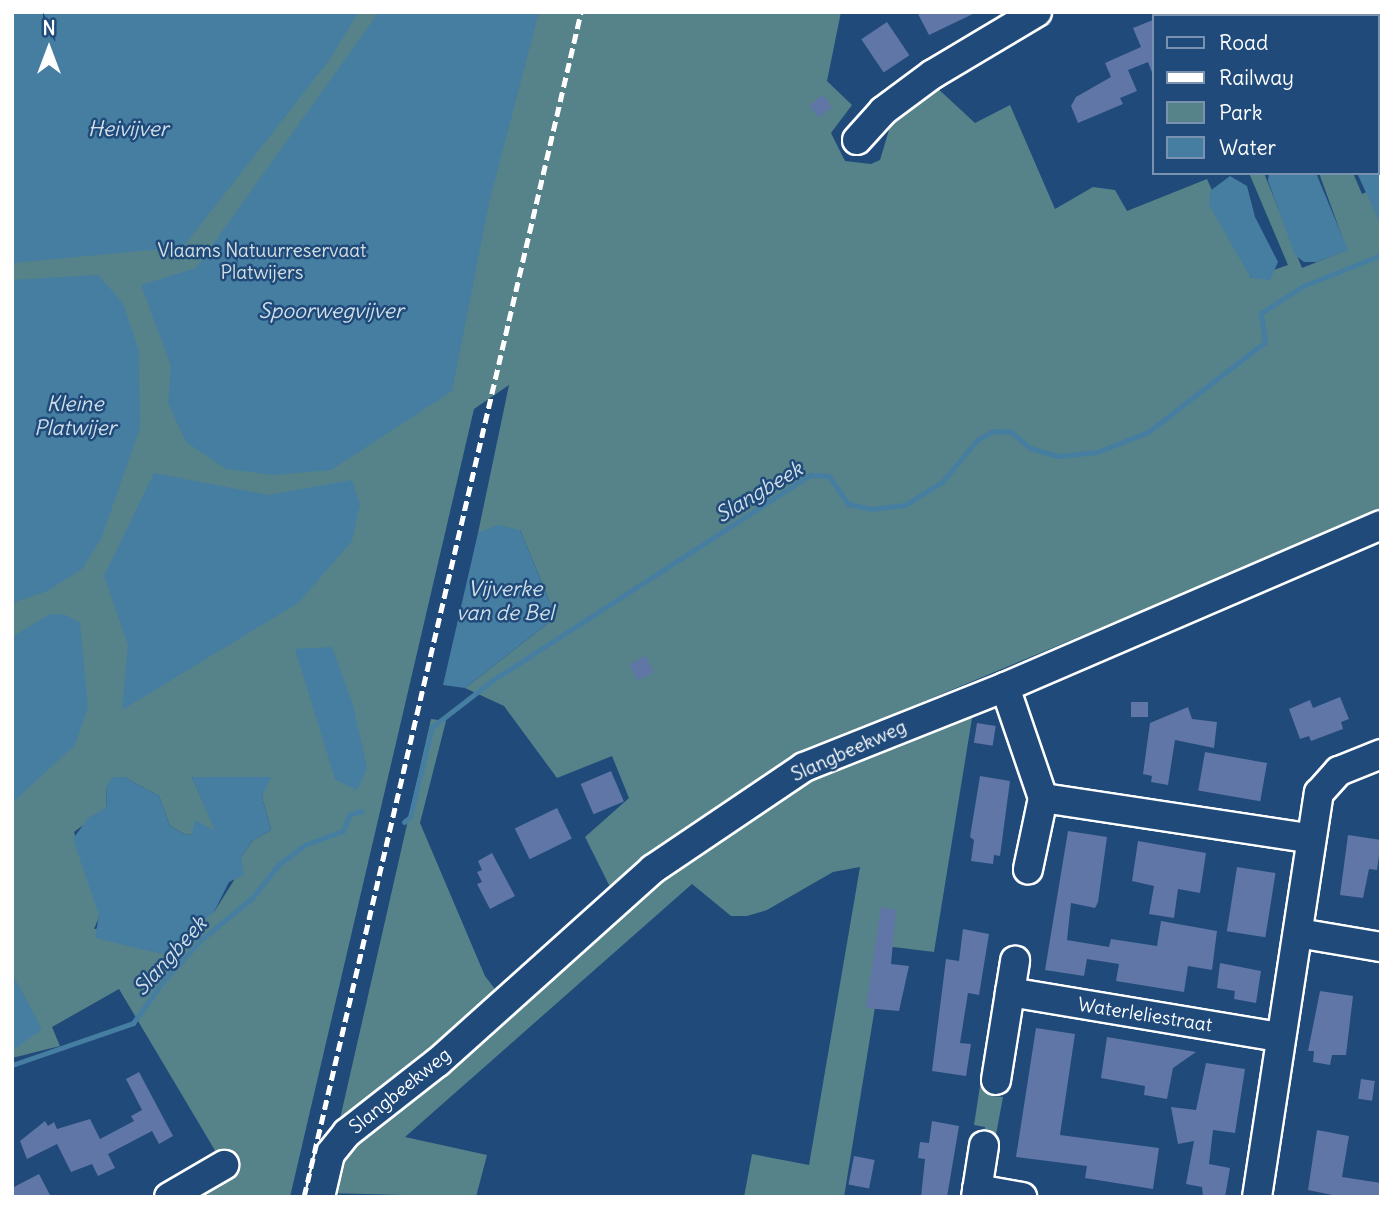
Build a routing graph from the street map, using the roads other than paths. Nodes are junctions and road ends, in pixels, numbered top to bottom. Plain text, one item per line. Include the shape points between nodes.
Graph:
1 (1037, 12) edge
2 (857, 140) dead end
3 (1381, 526) edge
4 (1005, 687) junction
5 (1381, 754) edge
6 (1043, 798) junction
7 (1309, 838) junction
8 (1028, 869) dead end
9 (1298, 933) junction
10 (1381, 947) edge
11 (1015, 961) dead end
12 (1010, 992) junction
13 (1279, 1037) junction
14 (996, 1080) dead end
15 (984, 1146) dead end
16 (224, 1165) dead end
17 (977, 1193) edge
18 (169, 1197) edge
19 (320, 1197) edge
20 (1022, 1197) edge
21 (1257, 1197) edge

1 - 2 street via 933,74 884,111
3 - 4 street, Slangbeekweg
4 - 6 street
4 - 19 street, Slangbeekweg via 804,767 653,869 438,1062 347,1133 330,1154
5 - 7 street via 1339,771 1319,793
6 - 7 street
6 - 8 street
7 - 9 street
9 - 10 street
9 - 13 street
11 - 12 street
12 - 13 street, Waterleliestraat
12 - 14 street
13 - 21 street
15 - 17 street
16 - 18 street
17 - 20 street

